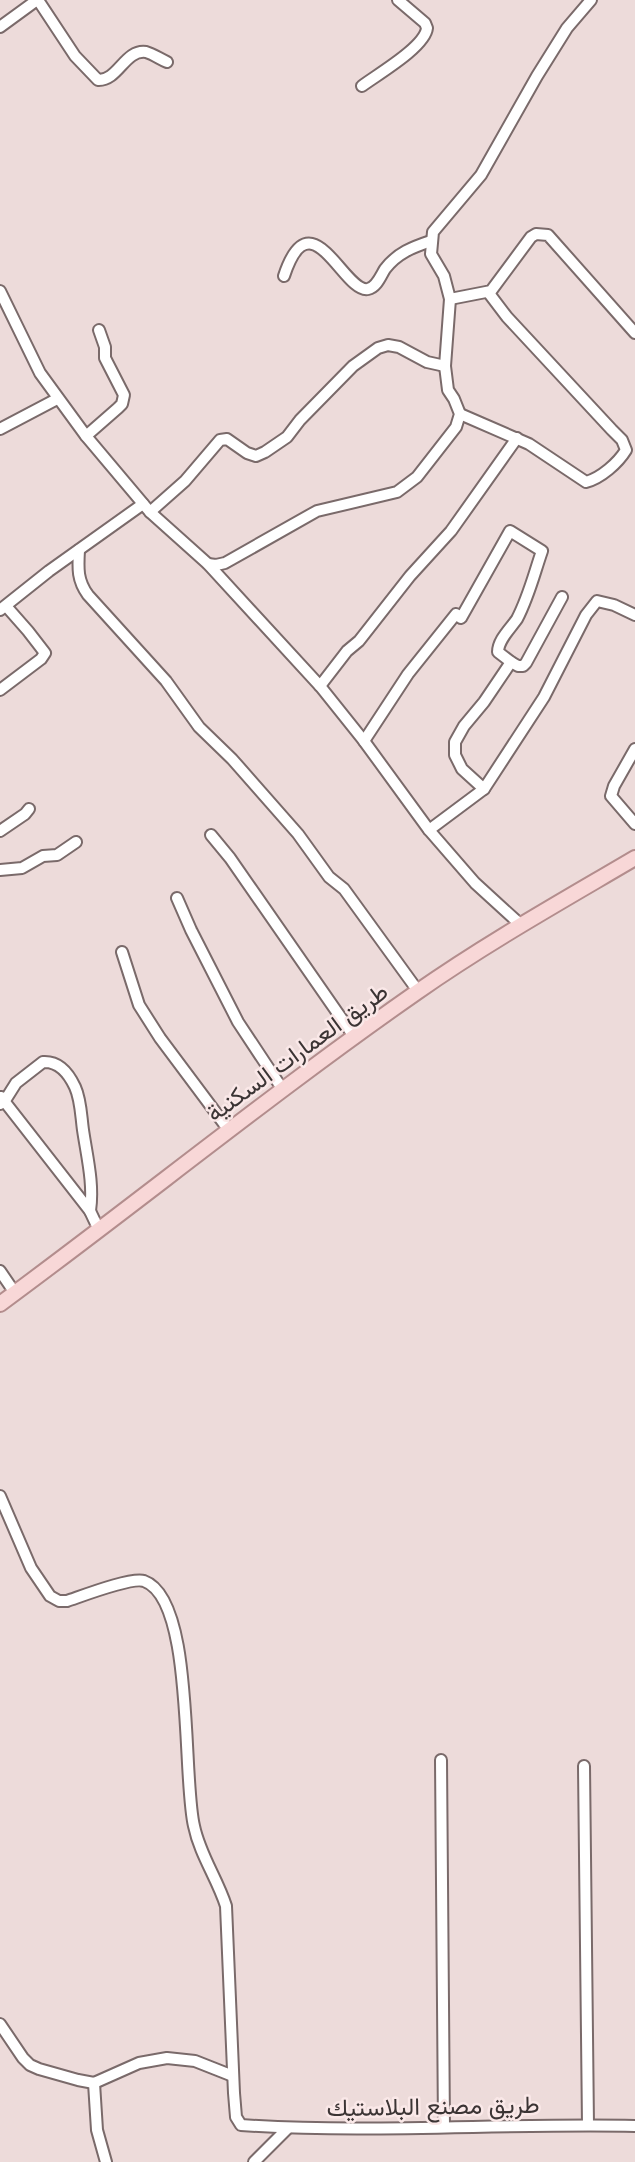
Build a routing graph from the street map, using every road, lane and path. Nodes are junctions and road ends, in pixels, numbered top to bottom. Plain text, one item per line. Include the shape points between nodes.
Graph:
1 (37, 0) edge
2 (398, 0) edge
3 (590, 0) edge
4 (0, 27) edge
5 (167, 62) dead end
6 (362, 86) dead end
7 (431, 241) junction
8 (284, 276) dead end
9 (0, 291) edge
10 (488, 292) junction
11 (450, 299) junction
12 (99, 330) dead end
13 (635, 332) edge
14 (445, 366) junction
15 (57, 399) junction
16 (460, 414) junction
17 (0, 429) edge
18 (86, 436) junction
19 (517, 438) junction
20 (146, 508) junction
21 (79, 550) junction
22 (208, 564) junction
23 (562, 597) dead end
24 (3, 608) edge
25 (635, 615) edge
26 (511, 662) junction
27 (320, 686) junction
28 (0, 690) edge
29 (364, 741) junction
30 (635, 749) edge
31 (484, 789) junction
32 (29, 809) dead end
33 (635, 824) edge
34 (429, 830) junction
35 (0, 831) edge
36 (211, 835) dead end
37 (76, 842) dead end
38 (635, 858) edge
39 (0, 870) edge
40 (177, 898) dead end
41 (521, 925) junction
42 (122, 952) dead end
43 (418, 991) junction
44 (355, 1038) junction
45 (283, 1090) junction
46 (1, 1101) edge
47 (228, 1129) junction
48 (90, 1211) junction
49 (99, 1230) junction
50 (0, 1270) edge
51 (15, 1293) junction
52 (0, 1304) edge
53 (0, 1496) edge
54 (441, 1760) dead end
55 (584, 1766) dead end
56 (0, 2024) edge
57 (233, 2076) junction
58 (94, 2083) junction
59 (588, 2125) junction
60 (635, 2126) edge
61 (444, 2127) junction
62 (288, 2128) junction
63 (106, 2162) edge
64 (254, 2162) edge

1 - 4 street
1 - 5 street via 75,56 98,80 109,78 138,53
2 - 6 street via 425,23 426,36
3 - 7 street via 567,28 481,175 433,232
7 - 8 street via 407,249 368,289 354,283 327,252 308,244 294,253
7 - 11 street via 431,254
9 - 15 street
10 - 11 street
10 - 13 street via 531,237 542,233
10 - 19 street via 622,440 626,450 586,482
11 - 14 street
12 - 18 street via 105,358 124,395 122,404
14 - 16 street via 448,390
14 - 20 street via 399,347 379,348 353,366 281,442 256,456 227,439 220,440 185,481
15 - 17 street
15 - 18 street
16 - 19 street
16 - 22 street via 446,442 417,477 397,492 317,511 225,563
18 - 20 street
19 - 27 street via 451,531
20 - 21 street
20 - 22 street
21 - 24 street
21 - 43 street via 79,578 88,595 344,889
22 - 27 street
23 - 26 street via 526,663
24 - 28 street via 45,653
25 - 31 street via 597,601 544,697
26 - 29 street via 498,652 498,646 528,598 542,551 510,531 461,618 456,614 416,662
26 - 31 street via 455,742 462,769
27 - 29 street
29 - 34 street
30 - 33 street via 611,796
31 - 34 street
32 - 35 street
34 - 41 street via 475,883
36 - 44 street
37 - 39 street via 22,868
38 - 41 main road, طريق العمارات السكنية
40 - 45 street via 238,1022
41 - 43 main road, طريق العمارات السكنية
42 - 47 street via 139,1005
43 - 44 main road, طريق العمارات السكنية
44 - 45 main road, طريق العمارات السكنية
45 - 47 main road, طريق العمارات السكنية
46 - 48 street
46 - 48 street via 43,1062 56,1064 67,1073 80,1111
47 - 49 main road, طريق العمارات السكنية
48 - 49 street
49 - 51 main road, طريق العمارات السكنية
50 - 51 street
51 - 52 main road, طريق العمارات السكنية
53 - 57 street via 31,1568 50,1596 67,1601 139,1580 154,1587 167,1603 181,1655 194,1827 226,1906
54 - 61 street
55 - 59 street
56 - 58 street via 30,2065
57 - 58 street via 195,2061 167,2058 139,2063
57 - 62 street, طريق مصنع البلاستيك via 236,2117 241,2125
58 - 63 street via 97,2130
59 - 60 street, طريق مصنع البلاستيك
59 - 61 street, طريق مصنع البلاستيك
61 - 62 street, طريق مصنع البلاستيك
62 - 64 street

